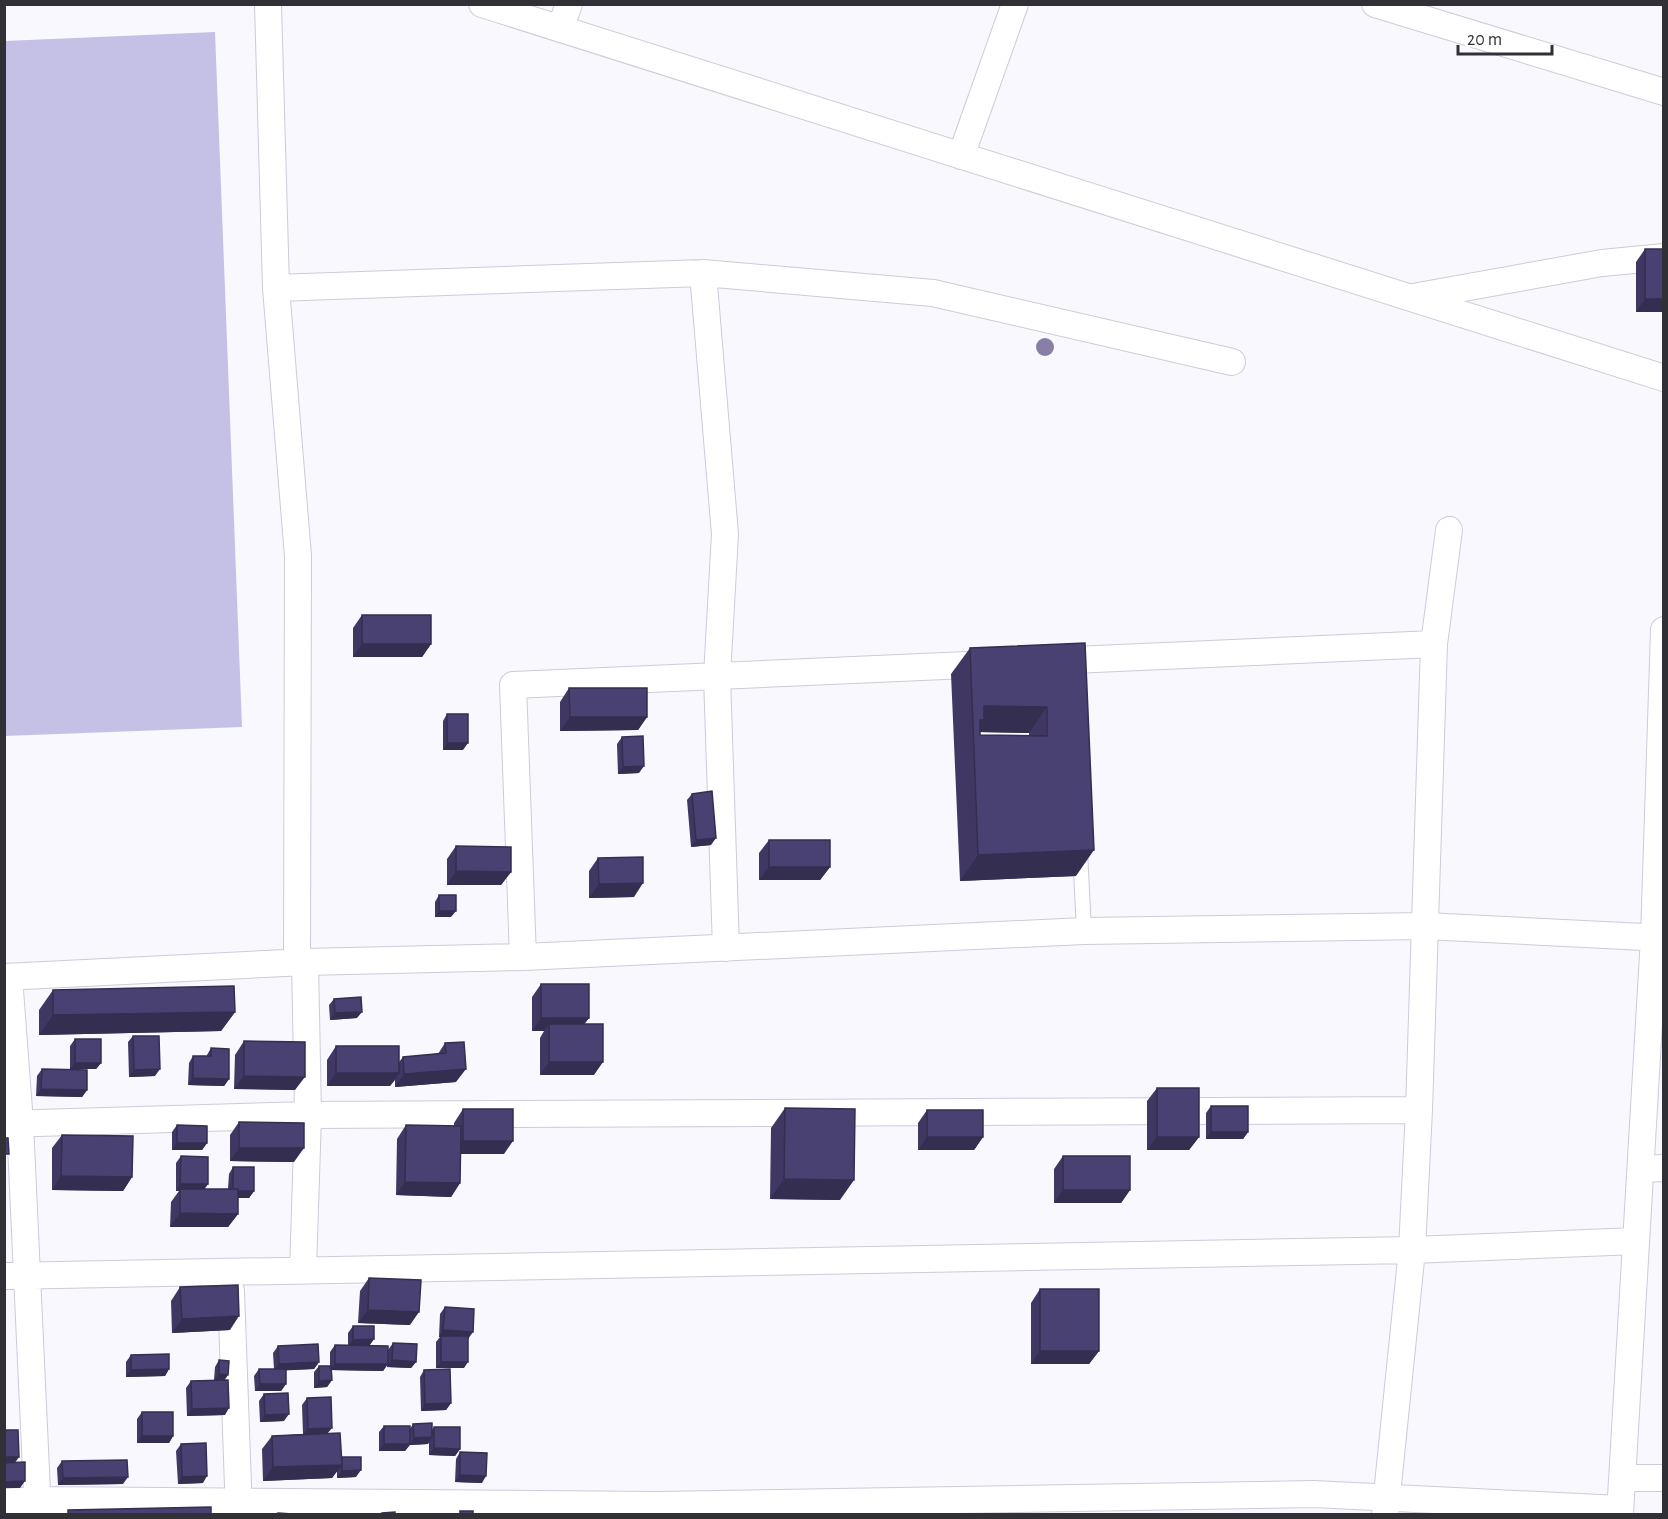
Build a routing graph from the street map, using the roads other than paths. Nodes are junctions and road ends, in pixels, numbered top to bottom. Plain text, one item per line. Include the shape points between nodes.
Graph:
1 (268, 4) edge
2 (482, 4) edge
3 (569, 4) edge
4 (1015, 4) edge
5 (1375, 4) edge
6 (560, 29) junction
7 (1664, 92) edge
8 (961, 156) junction
9 (1664, 257) edge
10 (703, 273) junction
11 (276, 288) junction
12 (1410, 298) junction
13 (1232, 362) dead end
14 (1664, 378) edge
15 (1449, 530) dead end
16 (1664, 630) edge
17 (1434, 644) junction
18 (717, 676) junction
19 (1080, 837) edge
20 (1425, 926) junction
21 (1084, 931) junction
22 (1659, 938) edge
23 (726, 948) junction
24 (523, 957) junction
25 (301, 963) junction
26 (7, 977) edge
27 (1419, 1110) junction
28 (308, 1115) junction
29 (12, 1124) edge
30 (1652, 1169) edge
31 (1636, 1241) junction
32 (1412, 1250) junction
33 (303, 1271) junction
34 (230, 1273) junction
35 (16, 1276) edge
36 (1623, 1478) junction
37 (1664, 1478) edge
38 (4, 1502) edge
39 (1386, 1506) edge
40 (38, 1507) edge
41 (239, 1508) edge
42 (658, 1510) edge
43 (1620, 1512) edge

1 - 11 street
2 - 6 street
3 - 6 street
4 - 8 street
5 - 7 street
6 - 8 street
8 - 12 street
9 - 12 street via 1602,263
10 - 11 street
10 - 13 street via 933,293
10 - 18 street via 725,534
11 - 25 street via 298,556
12 - 14 street
15 - 17 street
16 - 22 street
17 - 18 street via 1073,666 1019,663
17 - 20 street
18 - 23 street
18 - 24 street via 513,685
19 - 21 lane
20 - 21 street
20 - 22 street
20 - 27 street
21 - 23 street
22 - 30 street
23 - 24 street
24 - 25 street
25 - 26 street
25 - 28 street
26 - 29 street
27 - 28 street
27 - 32 street
28 - 29 street
28 - 33 street
29 - 35 street
30 - 31 street
31 - 32 street
31 - 36 street
32 - 33 street
32 - 39 street
33 - 34 street
34 - 35 street
34 - 41 street
35 - 40 street
36 - 37 street
36 - 43 street
38 - 40 street
39 - 42 street via 1314,1494
39 - 43 street
40 - 41 street
41 - 42 street

